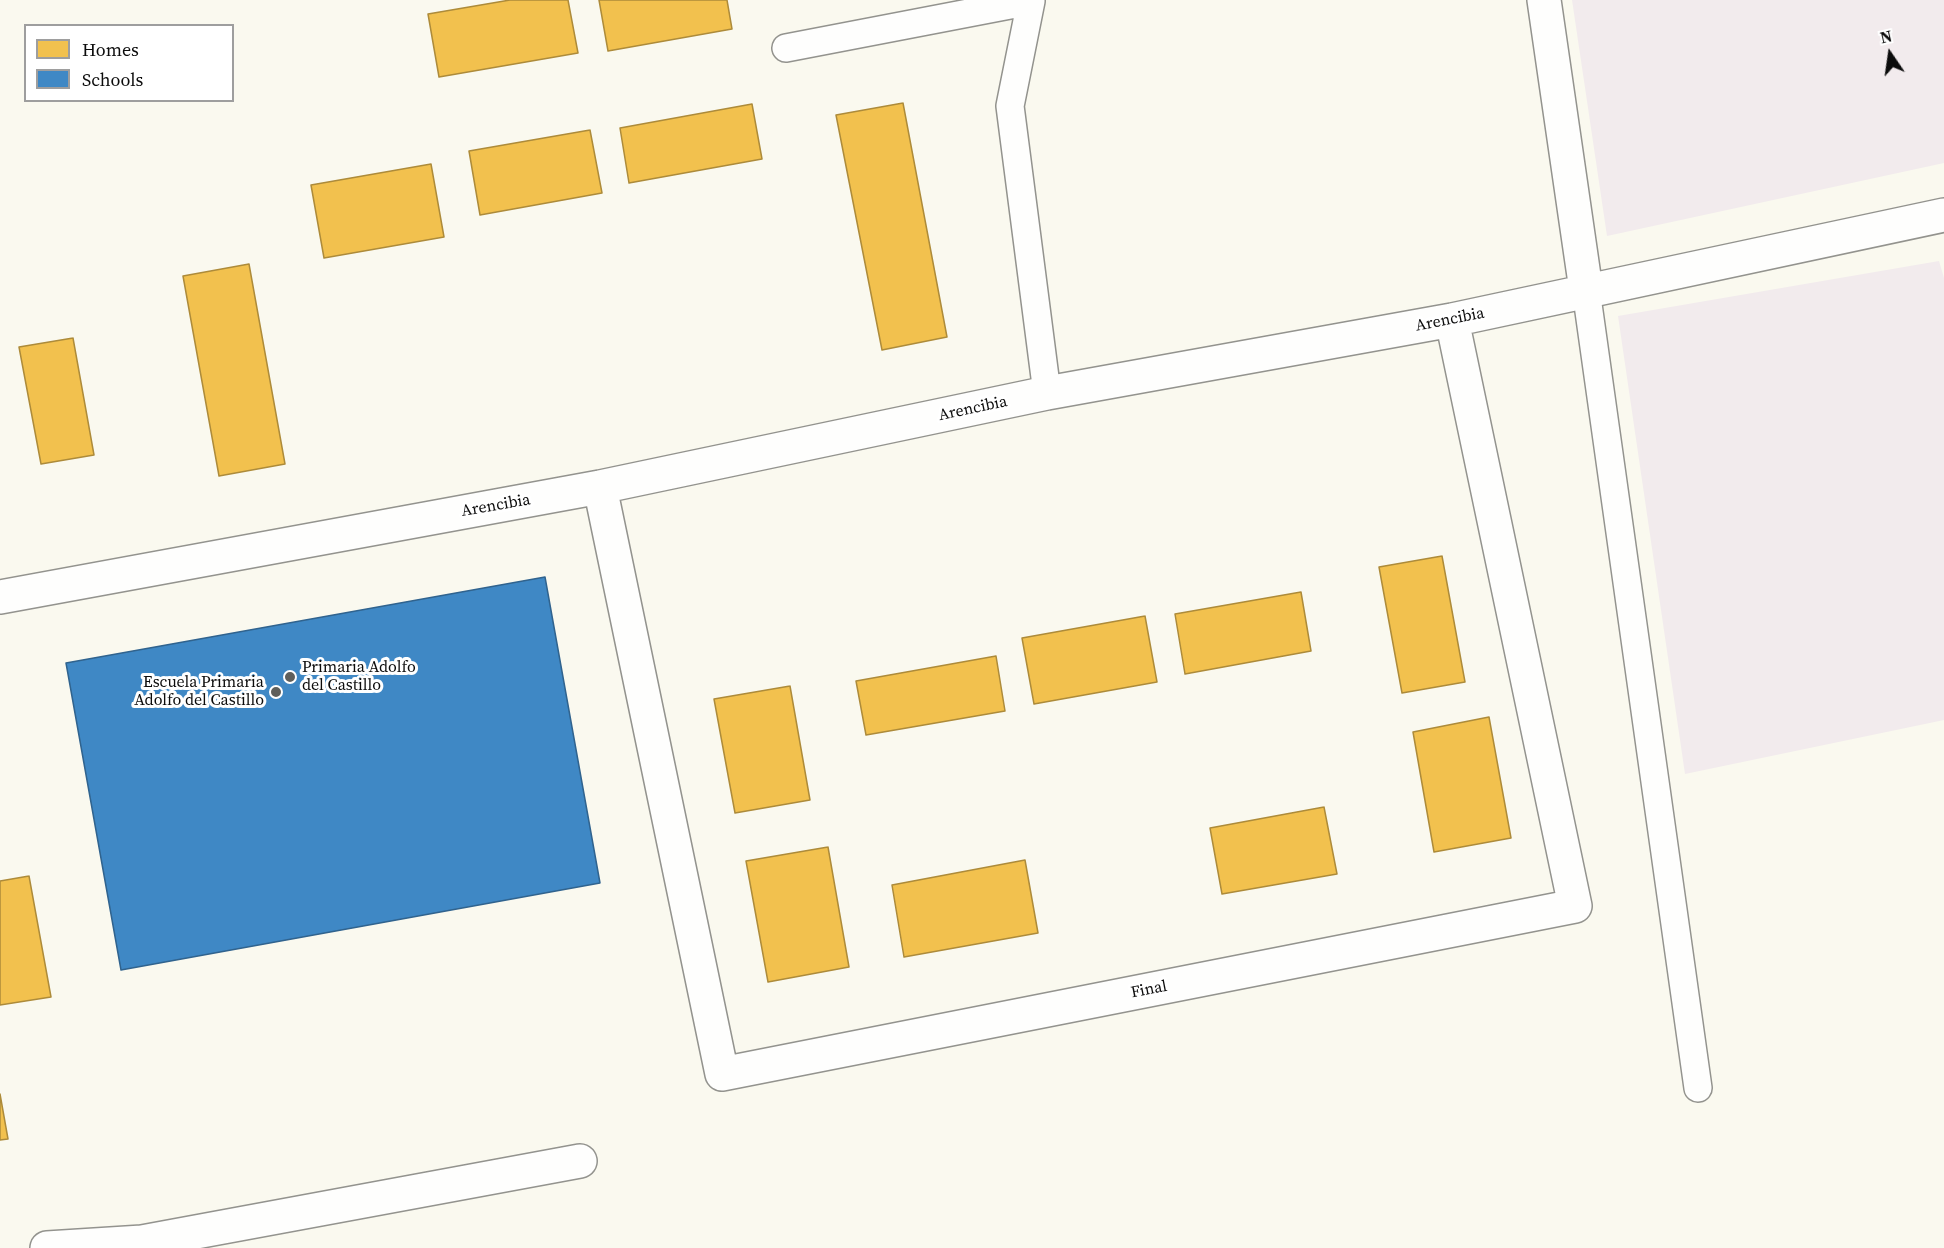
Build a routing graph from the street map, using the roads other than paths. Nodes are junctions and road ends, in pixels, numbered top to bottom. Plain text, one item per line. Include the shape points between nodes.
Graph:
1 (1544, 0) edge
2 (786, 48) dead end
3 (1944, 215) edge
4 (1586, 290) junction
5 (1452, 320) junction
6 (1047, 393) junction
7 (600, 487) junction
8 (0, 597) edge
9 (1698, 1088) dead end
10 (580, 1161) dead end
11 (47, 1248) edge

1 - 4 street
2 - 6 lane via 1031,1 1010,106
3 - 4 street, Arencibia
4 - 5 street, Arencibia
4 - 9 lane
5 - 6 street, Arencibia
5 - 7 street, Final via 1575,906 722,1074
6 - 7 street, Arencibia
7 - 8 street, Arencibia
10 - 11 street via 142,1242

